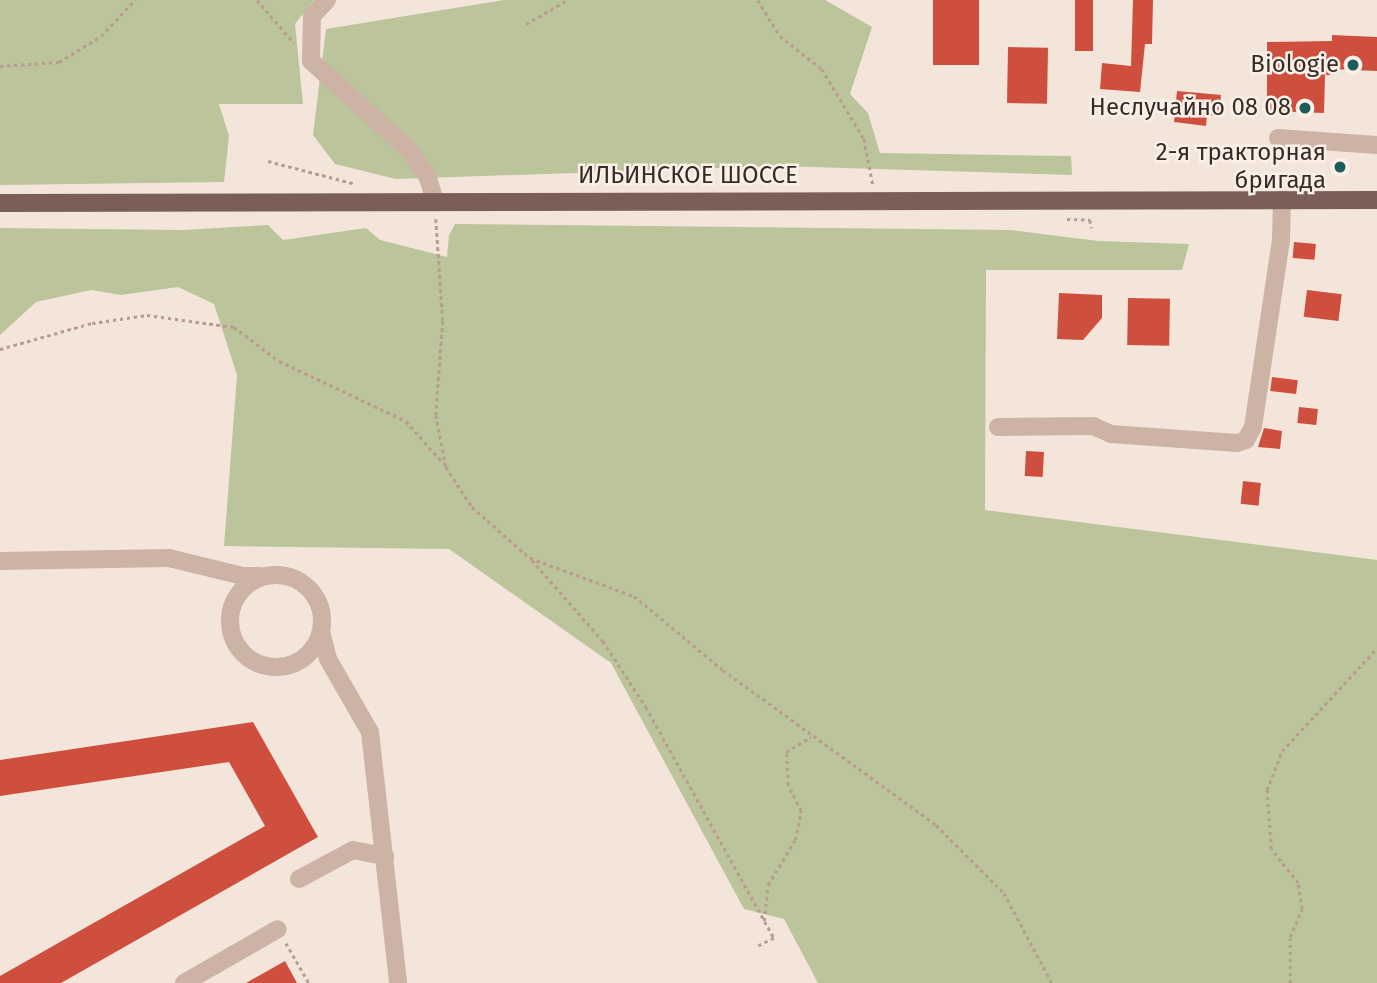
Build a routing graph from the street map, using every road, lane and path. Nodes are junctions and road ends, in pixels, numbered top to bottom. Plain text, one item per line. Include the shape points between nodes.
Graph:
1 (135, 0) edge
2 (257, 0) edge
3 (327, 0) edge
4 (568, 0) edge
5 (758, 0) edge
6 (526, 24) dead end
7 (310, 61) junction
8 (0, 66) edge
9 (1278, 138) dead end
10 (1377, 145) edge
11 (268, 160) dead end
12 (881, 200) junction
13 (1282, 200) junction
14 (1377, 200) edge
15 (435, 201) junction
16 (377, 202) junction
17 (0, 203) edge
18 (0, 349) edge
19 (998, 427) dead end
20 (446, 467) junction
21 (530, 558) junction
22 (0, 561) edge
23 (196, 563) junction
24 (265, 576) junction
25 (231, 611) junction
26 (321, 631) junction
27 (1377, 648) edge
28 (296, 662) junction
29 (338, 678) junction
30 (811, 737) junction
31 (385, 856) junction
32 (299, 879) dead end
33 (764, 921) junction
34 (278, 929) joint
35 (758, 946) dead end
36 (184, 983) edge
37 (309, 983) edge
38 (398, 983) edge
39 (1052, 983) edge
40 (1290, 983) edge

1 - 8 path via 101,36 60,62
2 - 7 path
3 - 7 street via 312,16
4 - 6 path
5 - 12 path via 780,36 822,69 863,139
7 - 15 street via 408,149 428,178
9 - 10 street
11 - 16 path via 360,185
12 - 13 main road, ИЛЬИНСКОЕ ШОССЕ
12 - 15 main road, ИЛЬИНСКОЕ ШОССЕ
13 - 14 main road, ИЛЬИНСКОЕ ШОССЕ
13 - 19 street via 1253,427 1246,440 1111,434 1093,426
15 - 16 main road, ИЛЬИНСКОЕ ШОССЕ
15 - 20 path via 443,321 436,415
16 - 17 main road, ИЛЬИНСКОЕ ШОССЕ
18 - 20 path via 92,323 147,315 234,327 279,361 406,421
20 - 21 path via 472,507 512,547
21 - 30 path via 634,596
21 - 33 path via 603,641 646,707
22 - 23 street via 131,558
23 - 24 street via 243,576
23 - 25 street via 218,580
24 - 25 street via 239,592
24 - 26 street via 286,576 312,592 321,610
25 - 28 street via 234,641 247,657 266,666
26 - 28 street via 312,649
26 - 29 street via 323,647
27 - 40 path via 1282,751 1267,789 1271,849 1298,883 1302,909 1290,937
28 - 29 street via 311,663
29 - 31 street via 370,732
30 - 33 path via 786,752 788,785 802,811 795,840 768,885
30 - 39 path via 936,825 976,860 1004,893
31 - 32 street via 353,850
31 - 38 street
33 - 35 path via 774,938
34 - 36 street
34 - 37 path

